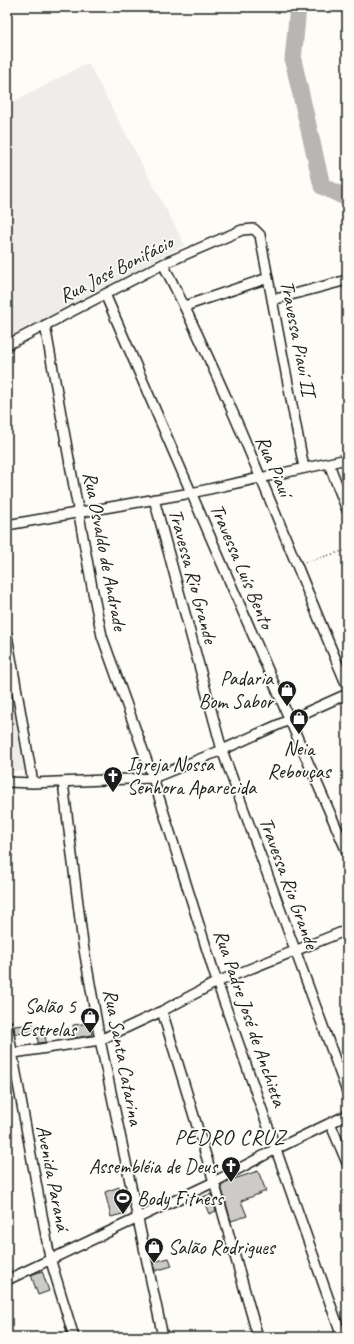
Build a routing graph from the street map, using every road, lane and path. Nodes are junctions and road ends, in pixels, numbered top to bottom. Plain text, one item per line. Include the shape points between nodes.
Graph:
1 (242, 230) joint
2 (163, 264) junction
3 (268, 278) junction
4 (347, 280) edge
5 (105, 294) junction
6 (272, 300) junction
7 (184, 306) junction
8 (45, 325) junction
9 (7, 344) edge
10 (347, 459) edge
11 (329, 464) junction
12 (304, 468) junction
13 (260, 478) junction
14 (191, 493) junction
15 (154, 499) junction
16 (347, 510) edge
17 (79, 513) junction
18 (7, 525) edge
19 (347, 550) edge
20 (296, 565) junction
21 (7, 635) edge
22 (347, 686) edge
23 (347, 694) edge
24 (289, 721) junction
25 (222, 750) junction
26 (153, 778) junction
27 (7, 782) edge
28 (63, 782) junction
29 (34, 783) junction
30 (347, 852) edge
31 (347, 930) edge
32 (295, 952) junction
33 (217, 982) junction
34 (162, 1011) junction
35 (7, 1024) edge
36 (100, 1040) junction
37 (9, 1054) edge
38 (347, 1092) edge
39 (347, 1115) edge
40 (330, 1123) junction
41 (276, 1149) junction
42 (347, 1163) edge
43 (214, 1182) junction
44 (136, 1218) junction
45 (50, 1258) junction
46 (7, 1280) edge
47 (74, 1337) edge
48 (163, 1337) edge
49 (258, 1337) edge
50 (342, 1337) edge

1 - 2 street, Rua José Bonifácio
1 - 3 street, Travessa Piauí II via 254,229 260,235
2 - 5 street, Rua José Bonifácio
2 - 7 street, Rua Piauí
3 - 6 street, Travessa Piauí II
3 - 7 street
4 - 6 street
5 - 8 street, Rua José Bonifácio
5 - 14 street, Travessa Luís Bento
6 - 12 street, Travessa Piauí II
7 - 13 street, Rua Piauí
8 - 9 street, Rua José Bonifácio
8 - 17 street, Rua Osvaldo de Andrade
10 - 11 street
11 - 12 street
11 - 16 street
12 - 13 street
13 - 14 street
13 - 20 street, Rua Piauí
14 - 15 street
14 - 24 street, Travessa Luís Bento
15 - 17 street
15 - 25 street, Travessa Rio Grande
17 - 18 street
17 - 26 street, Rua Osvaldo de Andrade via 102,636
19 - 20 path
20 - 22 street, Rua Piauí
21 - 29 street
23 - 24 street
24 - 25 street
24 - 30 street, Travessa Luís Bento
25 - 26 street
25 - 32 street, Travessa Rio Grande
26 - 28 street
26 - 33 street, Rua Padre José de Anchieta
27 - 29 street
28 - 29 street
28 - 36 street, Rua Santa Catarina via 83,944
31 - 32 street
32 - 33 street
32 - 38 street, Travessa Rio Grande
33 - 34 street
33 - 41 street, Rua Padre José de Anchieta
34 - 36 street
34 - 43 street
35 - 37 street, Avenida Paraná
36 - 37 street
36 - 44 street, Rua Santa Catarina
37 - 45 street, Avenida Paraná
39 - 40 street
40 - 41 street
40 - 42 street
41 - 43 street
41 - 50 street, Rua Padre José de Anchieta
43 - 44 street
43 - 49 street
44 - 45 street
44 - 48 street, Rua Santa Catarina
45 - 46 street
45 - 47 street, Avenida Paraná

